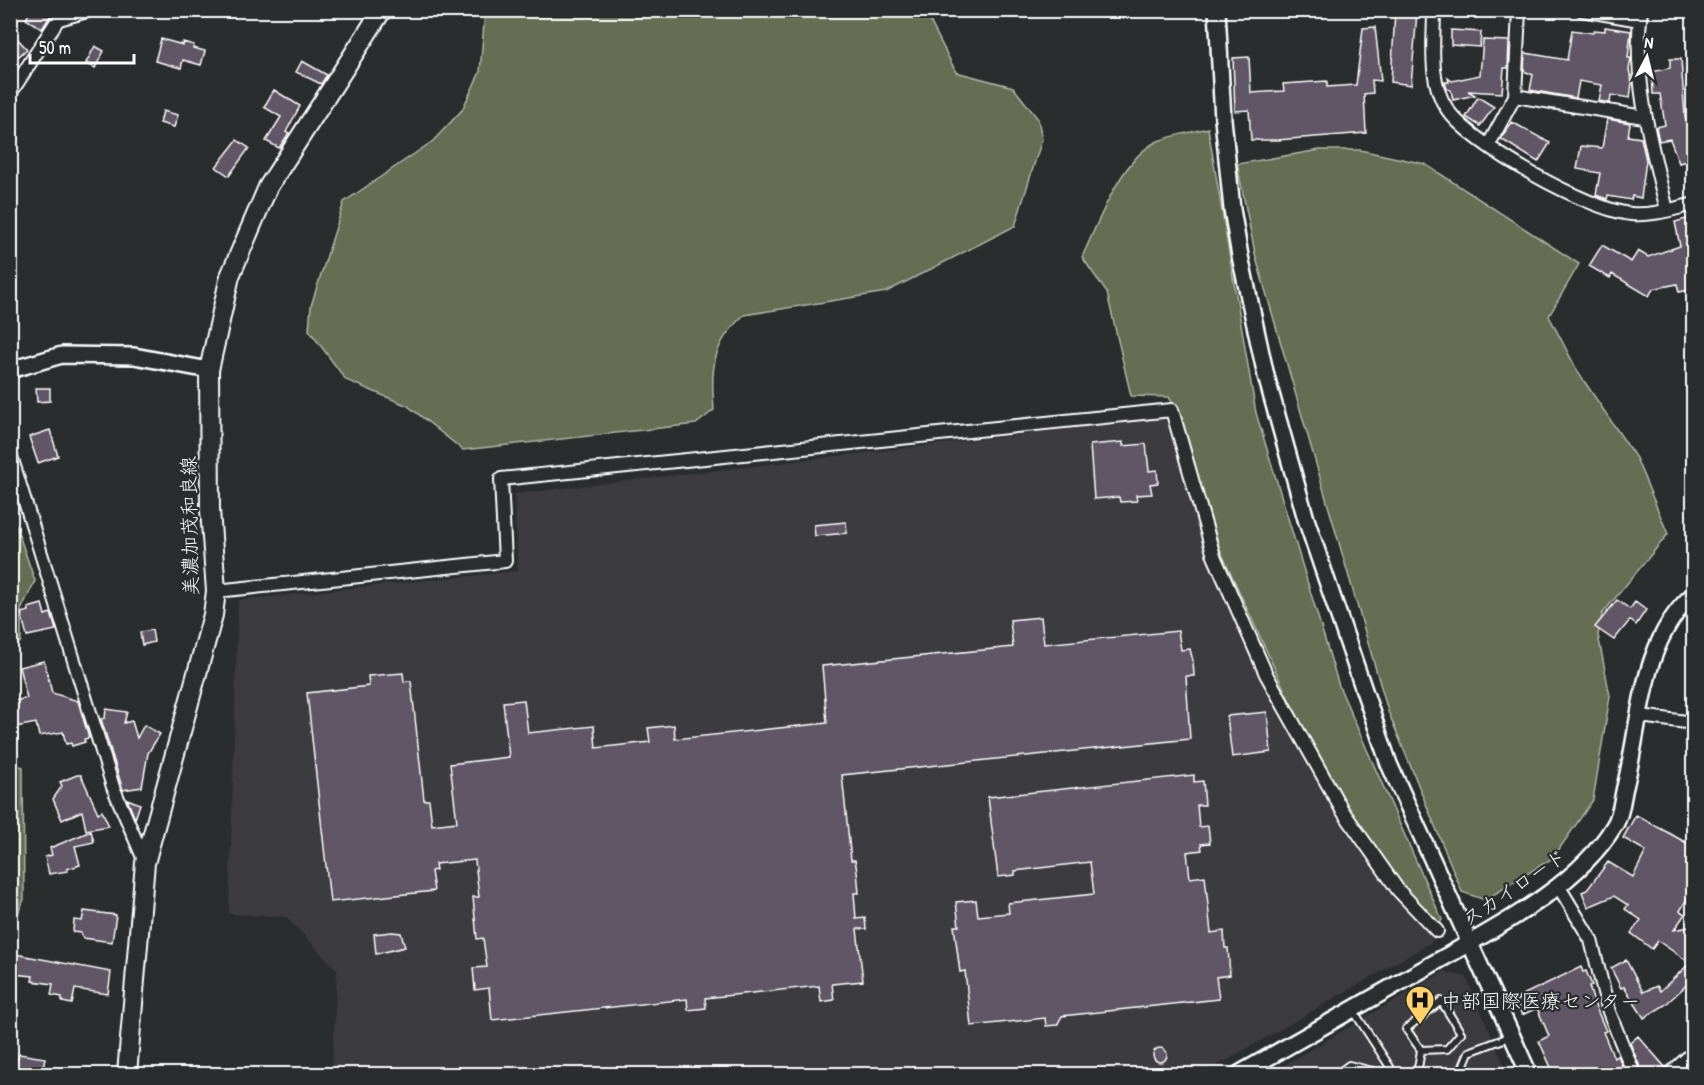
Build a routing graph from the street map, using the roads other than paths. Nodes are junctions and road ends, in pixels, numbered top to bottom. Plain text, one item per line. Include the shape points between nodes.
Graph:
1 (90, 10) edge
2 (382, 10) edge
3 (1217, 10) edge
4 (1434, 10) edge
5 (1519, 10) edge
6 (1582, 10) edge
7 (62, 15) edge
8 (1640, 15) edge
9 (10, 94) edge
10 (1515, 96) junction
11 (1644, 117) junction
12 (1488, 146) junction
13 (1694, 204) edge
14 (1667, 210) junction
15 (10, 370) edge
16 (209, 370) junction
17 (10, 453) edge
18 (216, 591) junction
19 (1694, 594) edge
20 (1640, 716) junction
21 (1694, 723) edge
22 (146, 863) junction
23 (1559, 887) junction
24 (1437, 931) dead end
25 (1470, 942) junction
26 (1353, 1009) junction
27 (1512, 1036) junction
28 (1421, 1050) junction
29 (1694, 1052) edge
30 (127, 1074) edge
31 (1239, 1074) edge
32 (1337, 1074) edge
33 (1384, 1074) edge
34 (1389, 1074) edge
35 (1417, 1074) edge
36 (1460, 1074) edge
37 (1529, 1074) edge
38 (1634, 1074) edge
39 (1670, 1074) edge

1 - 7 street
2 - 16 main road, 美濃加茂和良線 via 268,187 230,276
3 - 25 street via 1232,209 1266,376 1306,519 1366,700 1411,818
4 - 12 street via 1433,64 1438,88 1446,108
5 - 10 street
6 - 8 street
7 - 9 street
8 - 11 street
10 - 11 street
10 - 12 street
11 - 14 street
12 - 14 street via 1577,198 1606,210 1632,214
13 - 14 street
15 - 16 street via 62,355 134,356
16 - 18 main road, 美濃加茂和良線 via 210,510
17 - 22 street via 113,787
18 - 22 main road, 美濃加茂和良線 via 189,709 167,776
18 - 24 street via 506,561 501,479 1172,410 1214,556 1266,674 1342,810 1398,890
19 - 20 street, スカイロード via 1663,635 1648,674
20 - 21 street
20 - 23 street, スカイロード via 1616,824 1587,864
22 - 30 main road, 美濃加茂和良線
23 - 25 street, スカイロード
23 - 38 street via 1591,940 1609,1012
25 - 26 street, スカイロード
25 - 27 street
26 - 31 street, スカイロード
26 - 34 lane via 1390,1067
27 - 36 lane via 1469,1052
27 - 37 street
28 - 28 lane via 1406,1029 1441,1001 1461,1033 1447,1049
28 - 35 lane
29 - 39 street
32 - 33 lane via 1349,1065

